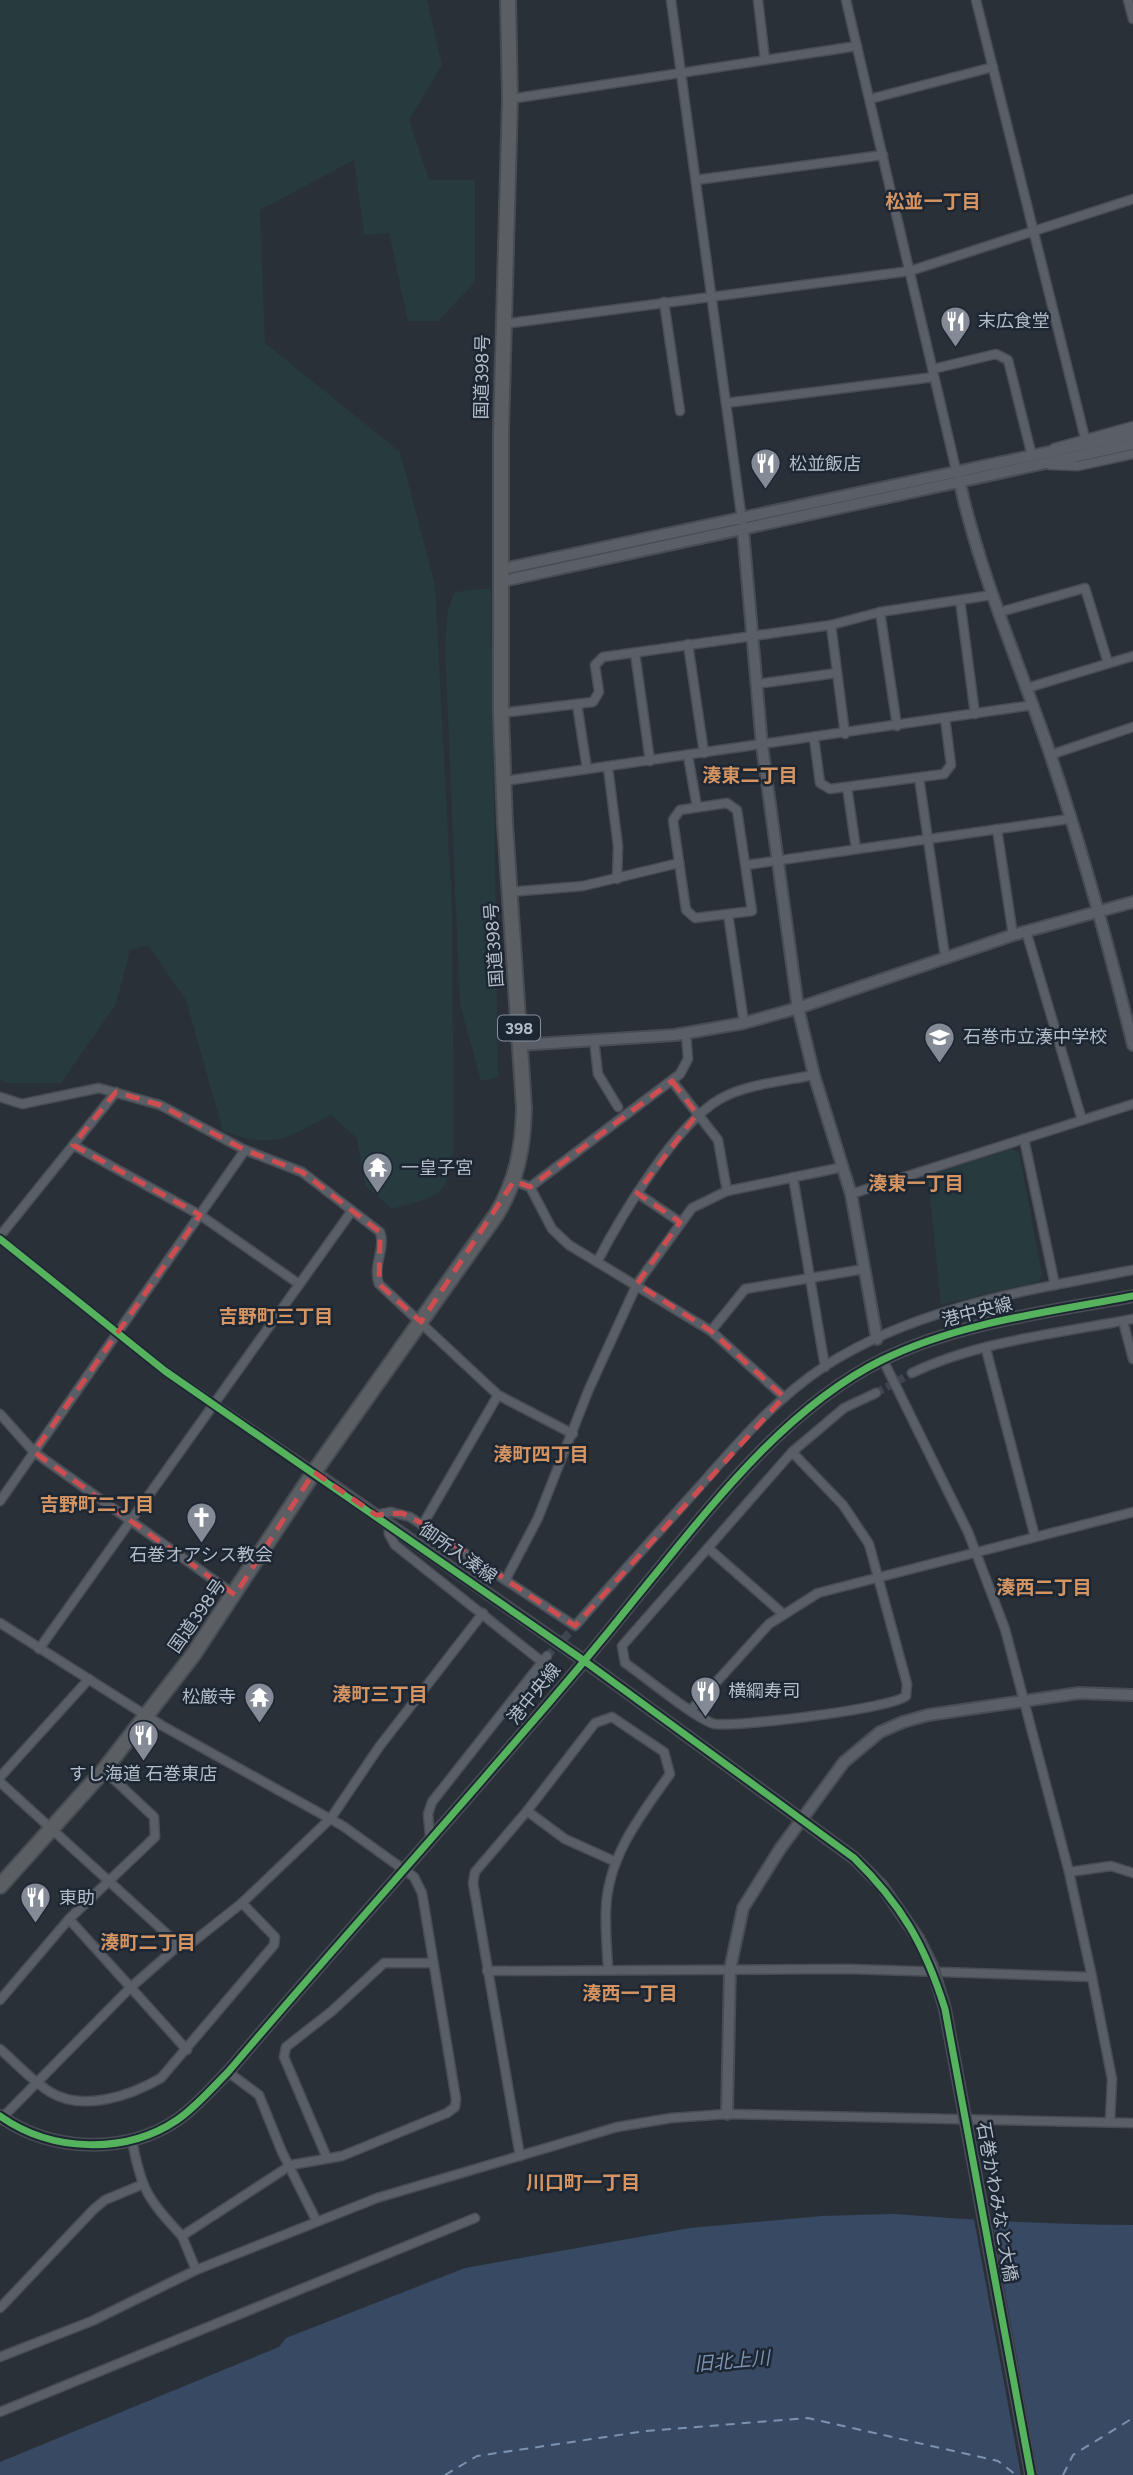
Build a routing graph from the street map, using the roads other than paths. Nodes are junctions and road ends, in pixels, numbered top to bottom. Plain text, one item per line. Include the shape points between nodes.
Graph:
1 (508, 0) edge
2 (671, 0) edge
3 (758, 0) edge
4 (846, 0) edge
5 (976, 0) edge
6 (1128, 0) edge
7 (1133, 19) edge
8 (857, 46) junction
9 (765, 60) junction
10 (993, 66) junction
11 (681, 73) junction
12 (510, 99) junction
13 (870, 99) junction
14 (883, 155) junction
15 (696, 180) junction
16 (1133, 199) edge
17 (1034, 231) junction
18 (910, 271) junction
19 (712, 295) junction
20 (664, 302) junction
21 (502, 325) junction
22 (934, 373) junction
23 (726, 403) junction
24 (680, 411) dead end
25 (1133, 426) edge
26 (1133, 434) edge
27 (1085, 438) junction
28 (1133, 444) edge
29 (1133, 454) edge
30 (1038, 458) junction
31 (958, 478) junction
32 (854, 500) junction
33 (741, 517) junction
34 (743, 530) junction
35 (625, 549) junction
36 (503, 575) junction
37 (992, 595) junction
38 (960, 600) junction
39 (880, 612) junction
40 (1000, 612) junction
41 (831, 625) junction
42 (752, 635) junction
43 (688, 644) junction
44 (635, 653) junction
45 (1133, 656) edge
46 (1108, 663) junction
47 (837, 673) junction
48 (757, 684) junction
49 (1027, 688) junction
50 (577, 704) junction
51 (1033, 705) junction
52 (501, 713) junction
53 (975, 714) junction
54 (945, 718) junction
55 (897, 726) junction
56 (1133, 727) edge
57 (845, 734) junction
58 (814, 738) junction
59 (762, 747) junction
60 (704, 753) junction
61 (1050, 755) junction
62 (688, 756) junction
63 (650, 761) junction
64 (608, 768) junction
65 (587, 769) junction
66 (919, 778) junction
67 (504, 781) junction
68 (847, 787) junction
69 (697, 807) junction
70 (1069, 819) junction
71 (997, 829) junction
72 (927, 839) junction
73 (856, 849) junction
74 (778, 860) junction
75 (679, 863) junction
76 (746, 865) junction
77 (617, 879) junction
78 (509, 892) junction
79 (1133, 902) edge
80 (1098, 913) junction
81 (728, 914) junction
82 (1026, 931) junction
83 (1013, 935) junction
84 (945, 956) junction
85 (798, 1008) junction
86 (744, 1023) junction
87 (686, 1033) junction
88 (594, 1040) junction
89 (520, 1045) junction
90 (1133, 1045) edge
91 (814, 1075) junction
92 (672, 1081) junction
93 (116, 1092) junction
94 (0, 1097) edge
95 (1133, 1104) edge
96 (618, 1107) dead end
97 (697, 1114) junction
98 (1082, 1120) junction
99 (1024, 1139) junction
100 (73, 1145) junction
101 (244, 1150) junction
102 (844, 1167) junction
103 (793, 1177) junction
104 (514, 1181) junction
105 (530, 1187) junction
106 (727, 1191) junction
107 (638, 1193) junction
108 (851, 1194) junction
109 (351, 1212) junction
110 (200, 1215) junction
111 (680, 1222) junction
112 (0, 1238) edge
113 (597, 1262) junction
114 (864, 1269) junction
115 (1133, 1270) edge
116 (808, 1280) junction
117 (299, 1284) junction
118 (637, 1284) junction
119 (1055, 1285) junction
120 (1133, 1296) edge
121 (1133, 1319) edge
122 (1123, 1321) junction
123 (421, 1322) junction
124 (712, 1331) junction
125 (118, 1335) junction
126 (877, 1339) junction
127 (986, 1349) junction
128 (1133, 1359) edge
129 (883, 1360) junction
130 (825, 1367) junction
131 (912, 1373) tunnel mouth
132 (876, 1393) tunnel mouth
133 (498, 1395) junction
134 (784, 1397) junction
135 (214, 1404) junction
136 (0, 1414) edge
137 (573, 1434) junction
138 (34, 1452) junction
139 (792, 1452) junction
140 (314, 1472) junction
141 (1, 1499) edge
142 (1133, 1512) edge
143 (376, 1515) junction
144 (132, 1521) junction
145 (389, 1524) junction
146 (423, 1524) junction
147 (1035, 1537) junction
148 (708, 1548) junction
149 (975, 1552) junction
150 (880, 1577) junction
151 (506, 1578) junction
152 (236, 1595) junction
153 (483, 1613) junction
154 (782, 1613) junction
155 (0, 1623) edge
156 (39, 1649) junction
157 (583, 1660) junction
158 (89, 1679) junction
159 (1133, 1695) edge
160 (1024, 1701) junction
161 (691, 1710) junction
162 (146, 1716) junction
163 (104, 1770) junction
164 (0, 1780) edge
165 (527, 1811) junction
166 (331, 1818) junction
167 (802, 1820) junction
168 (51, 1828) junction
169 (430, 1837) junction
170 (616, 1862) junction
171 (403, 1868) junction
172 (1069, 1872) junction
173 (1133, 1873) edge
174 (108, 1880) junction
175 (0, 1886) edge
176 (242, 1903) junction
177 (69, 1919) junction
178 (179, 1945) junction
179 (432, 1963) junction
180 (608, 1968) junction
181 (730, 1969) junction
182 (487, 1971) junction
183 (1092, 1977) junction
184 (130, 1988) junction
185 (0, 2000) edge
186 (0, 2049) edge
187 (187, 2050) junction
188 (228, 2072) junction
189 (38, 2082) junction
190 (727, 2114) junction
191 (1, 2118) edge
192 (1110, 2122) junction
193 (1133, 2123) edge
194 (132, 2140) junction
195 (520, 2156) junction
196 (327, 2158) junction
197 (291, 2165) junction
198 (141, 2185) junction
199 (475, 2218) dead end
200 (316, 2220) junction
201 (182, 2236) junction
202 (196, 2270) junction
203 (0, 2308) edge
204 (0, 2357) edge
205 (0, 2412) edge
206 (1031, 2475) edge

1 - 12 highway, 国道398号 / 398
2 - 11 street
3 - 9 street
4 - 8 street
5 - 10 street
6 - 7 street
8 - 9 street
8 - 13 street
9 - 11 street
10 - 13 street
10 - 17 street
11 - 12 street
11 - 15 street
12 - 21 highway, 国道398号 / 398
13 - 14 street
14 - 15 street
14 - 18 street
15 - 19 street
16 - 17 street
17 - 18 street
17 - 27 street
18 - 19 street
18 - 22 street
19 - 20 street
19 - 23 street
20 - 21 street
20 - 24 street
21 - 36 highway, 国道398号 / 398
22 - 23 street
22 - 30 street via 996,354 1008,360
22 - 31 street
23 - 33 street
25 - 27 street
26 - 30 street
27 - 30 street
28 - 30 street
29 - 30 street via 1078,466
30 - 31 street
31 - 32 street
31 - 37 street via 972,541
32 - 33 street
32 - 34 street
33 - 34 street
33 - 35 street
34 - 35 street
34 - 42 street
35 - 36 street
36 - 52 highway, 国道398号 / 398
37 - 38 street
37 - 40 street
38 - 39 street
38 - 53 street
39 - 41 street
39 - 55 street
40 - 46 street via 1084,588
40 - 49 street
41 - 42 street
41 - 47 street
42 - 43 street
42 - 48 street
43 - 44 street
43 - 60 street
44 - 50 street via 603,657 595,665 599,692 593,702
44 - 63 street
45 - 46 street
46 - 49 street
47 - 48 street
47 - 57 street
48 - 59 street
49 - 51 street
50 - 52 street
50 - 65 street
51 - 53 street
51 - 61 street
52 - 67 highway, 国道398号 / 398
53 - 54 street
54 - 55 street
54 - 66 street via 951,765 944,774
55 - 57 street
56 - 61 street
57 - 58 street
58 - 59 street
58 - 68 street via 820,783 830,789
59 - 60 street
59 - 74 street
60 - 62 street
61 - 70 street
62 - 63 street
62 - 69 street
63 - 64 street
64 - 65 street
64 - 77 street via 618,846
65 - 67 street
66 - 68 street
66 - 72 street
67 - 78 highway, 国道398号 / 398
68 - 73 street
69 - 75 street via 680,810 673,820
69 - 76 street via 727,803 737,810
70 - 71 street
70 - 80 street
71 - 72 street
71 - 83 street
72 - 73 street
72 - 84 street
73 - 74 street
74 - 76 street
74 - 85 street
75 - 77 street
75 - 81 street via 686,910 695,918
76 - 81 street via 752,911
77 - 78 street
78 - 89 highway, 国道398号 / 398
79 - 80 street
80 - 82 street
80 - 90 street
81 - 86 street
82 - 83 street
82 - 98 street
83 - 84 street
84 - 85 street
85 - 86 street
85 - 91 street
86 - 87 street
87 - 88 street
87 - 92 street via 688,1059
88 - 89 street
88 - 96 street via 598,1074
89 - 104 highway, 国道398号 / 398 via 523,1145
91 - 97 street via 732,1094
91 - 102 street
92 - 97 street
92 - 105 street
93 - 94 street via 83,1090 22,1104
93 - 100 street
93 - 101 street via 160,1105
95 - 98 street
97 - 106 street via 718,1140
97 - 107 street
98 - 99 street
99 - 108 street
99 - 119 street
100 - 110 street
100 - 112 street
101 - 109 street via 302,1172
101 - 110 street
102 - 103 street
102 - 108 street
103 - 106 street
103 - 116 street
104 - 105 street
104 - 123 highway, 国道398号 / 398 via 496,1215
105 - 113 street via 552,1229
106 - 111 street via 699,1203
107 - 111 street
107 - 113 street
108 - 114 street
109 - 117 street
109 - 123 street via 380,1231 375,1269 379,1284
110 - 117 street
110 - 125 street
111 - 118 street
112 - 125 street
113 - 118 street
114 - 116 street
114 - 126 street
115 - 119 street
116 - 124 street via 745,1289
116 - 130 street
117 - 135 street
118 - 124 street
118 - 137 street
119 - 126 street via 937,1315
120 - 129 street, 港中央線 via 935,1339
121 - 122 street
122 - 127 street
122 - 128 street
123 - 133 street
123 - 140 highway, 国道398号 / 398
124 - 134 street
125 - 135 street
125 - 138 street
126 - 130 street
127 - 131 street
127 - 147 street
129 - 149 street
129 - 157 street, 港中央線 via 818,1399 784,1428
130 - 134 street
132 - 139 street via 844,1408
133 - 137 street
133 - 146 street
134 - 151 street via 572,1629
135 - 140 street
135 - 144 street
136 - 138 street
137 - 151 street via 538,1518
138 - 141 street
138 - 144 street
139 - 148 street
139 - 150 street via 843,1505 869,1544
140 - 143 street, 御所入湊線
140 - 152 highway, 国道398号 / 398
142 - 147 street
143 - 145 street, 御所入湊線
143 - 146 street via 402,1513
144 - 152 street
144 - 156 street
145 - 153 street via 395,1545
145 - 157 street, 御所入湊線
146 - 151 street
147 - 149 street
148 - 154 street
148 - 161 street via 622,1646 625,1662
149 - 150 street
149 - 160 street via 995,1598
150 - 154 street via 818,1593
150 - 161 street via 907,1684 906,1696 900,1701 857,1711 713,1724
152 - 162 highway, 国道398号 / 398
153 - 166 street via 379,1747
153 - 169 street via 544,1658 432,1802
154 - 161 street
155 - 156 street
156 - 158 street
157 - 167 street, 御所入湊線
157 - 169 street, 港中央線
158 - 162 street
158 - 164 street
159 - 160 street via 1079,1693
160 - 167 street via 928,1715 880,1732 844,1762
160 - 172 street
162 - 163 highway, 国道398号 / 398
162 - 166 street
163 - 168 highway, 国道398号 / 398
163 - 174 street via 154,1817 155,1837
164 - 168 street
165 - 170 street via 565,1839
165 - 170 street via 596,1723 612,1717 664,1752 670,1774 632,1828
165 - 182 street via 475,1871 472,1883
166 - 171 street
166 - 176 street
167 - 181 street via 743,1908
167 - 206 street, 石巻かわみなと大橋, bridge via 854,1857 882,1886 932,1966 944,2009
168 - 174 street
168 - 175 highway, 国道398号 / 398
169 - 171 street, 港中央線
170 - 180 street via 606,1908
171 - 179 street via 422,1893
171 - 188 street, 港中央線
172 - 173 street via 1111,1866
172 - 183 street
174 - 177 street
174 - 178 street
176 - 178 street via 189,1945
176 - 187 street via 275,1937 274,1945
177 - 184 street
177 - 185 street
178 - 184 street
179 - 196 street via 454,2106 436,2118
179 - 196 street via 384,1963 286,2047 284,2057
180 - 181 street
180 - 182 street
181 - 183 street
181 - 190 street
182 - 195 street
183 - 192 street via 1112,2079
184 - 187 street
184 - 189 street
186 - 189 street
187 - 189 street via 142,2090 111,2098 69,2101
188 - 194 street, 港中央線 via 177,2120
188 - 197 street via 259,2095
189 - 191 street
190 - 192 street
190 - 195 street via 617,2127
191 - 194 street, 港中央線 via 60,2142 83,2145
192 - 193 street
194 - 198 street
195 - 200 street
196 - 197 street
197 - 200 street
197 - 201 street
198 - 201 street
198 - 203 street via 94,2209
199 - 205 street
200 - 202 street
201 - 202 street
202 - 204 street via 92,2321

